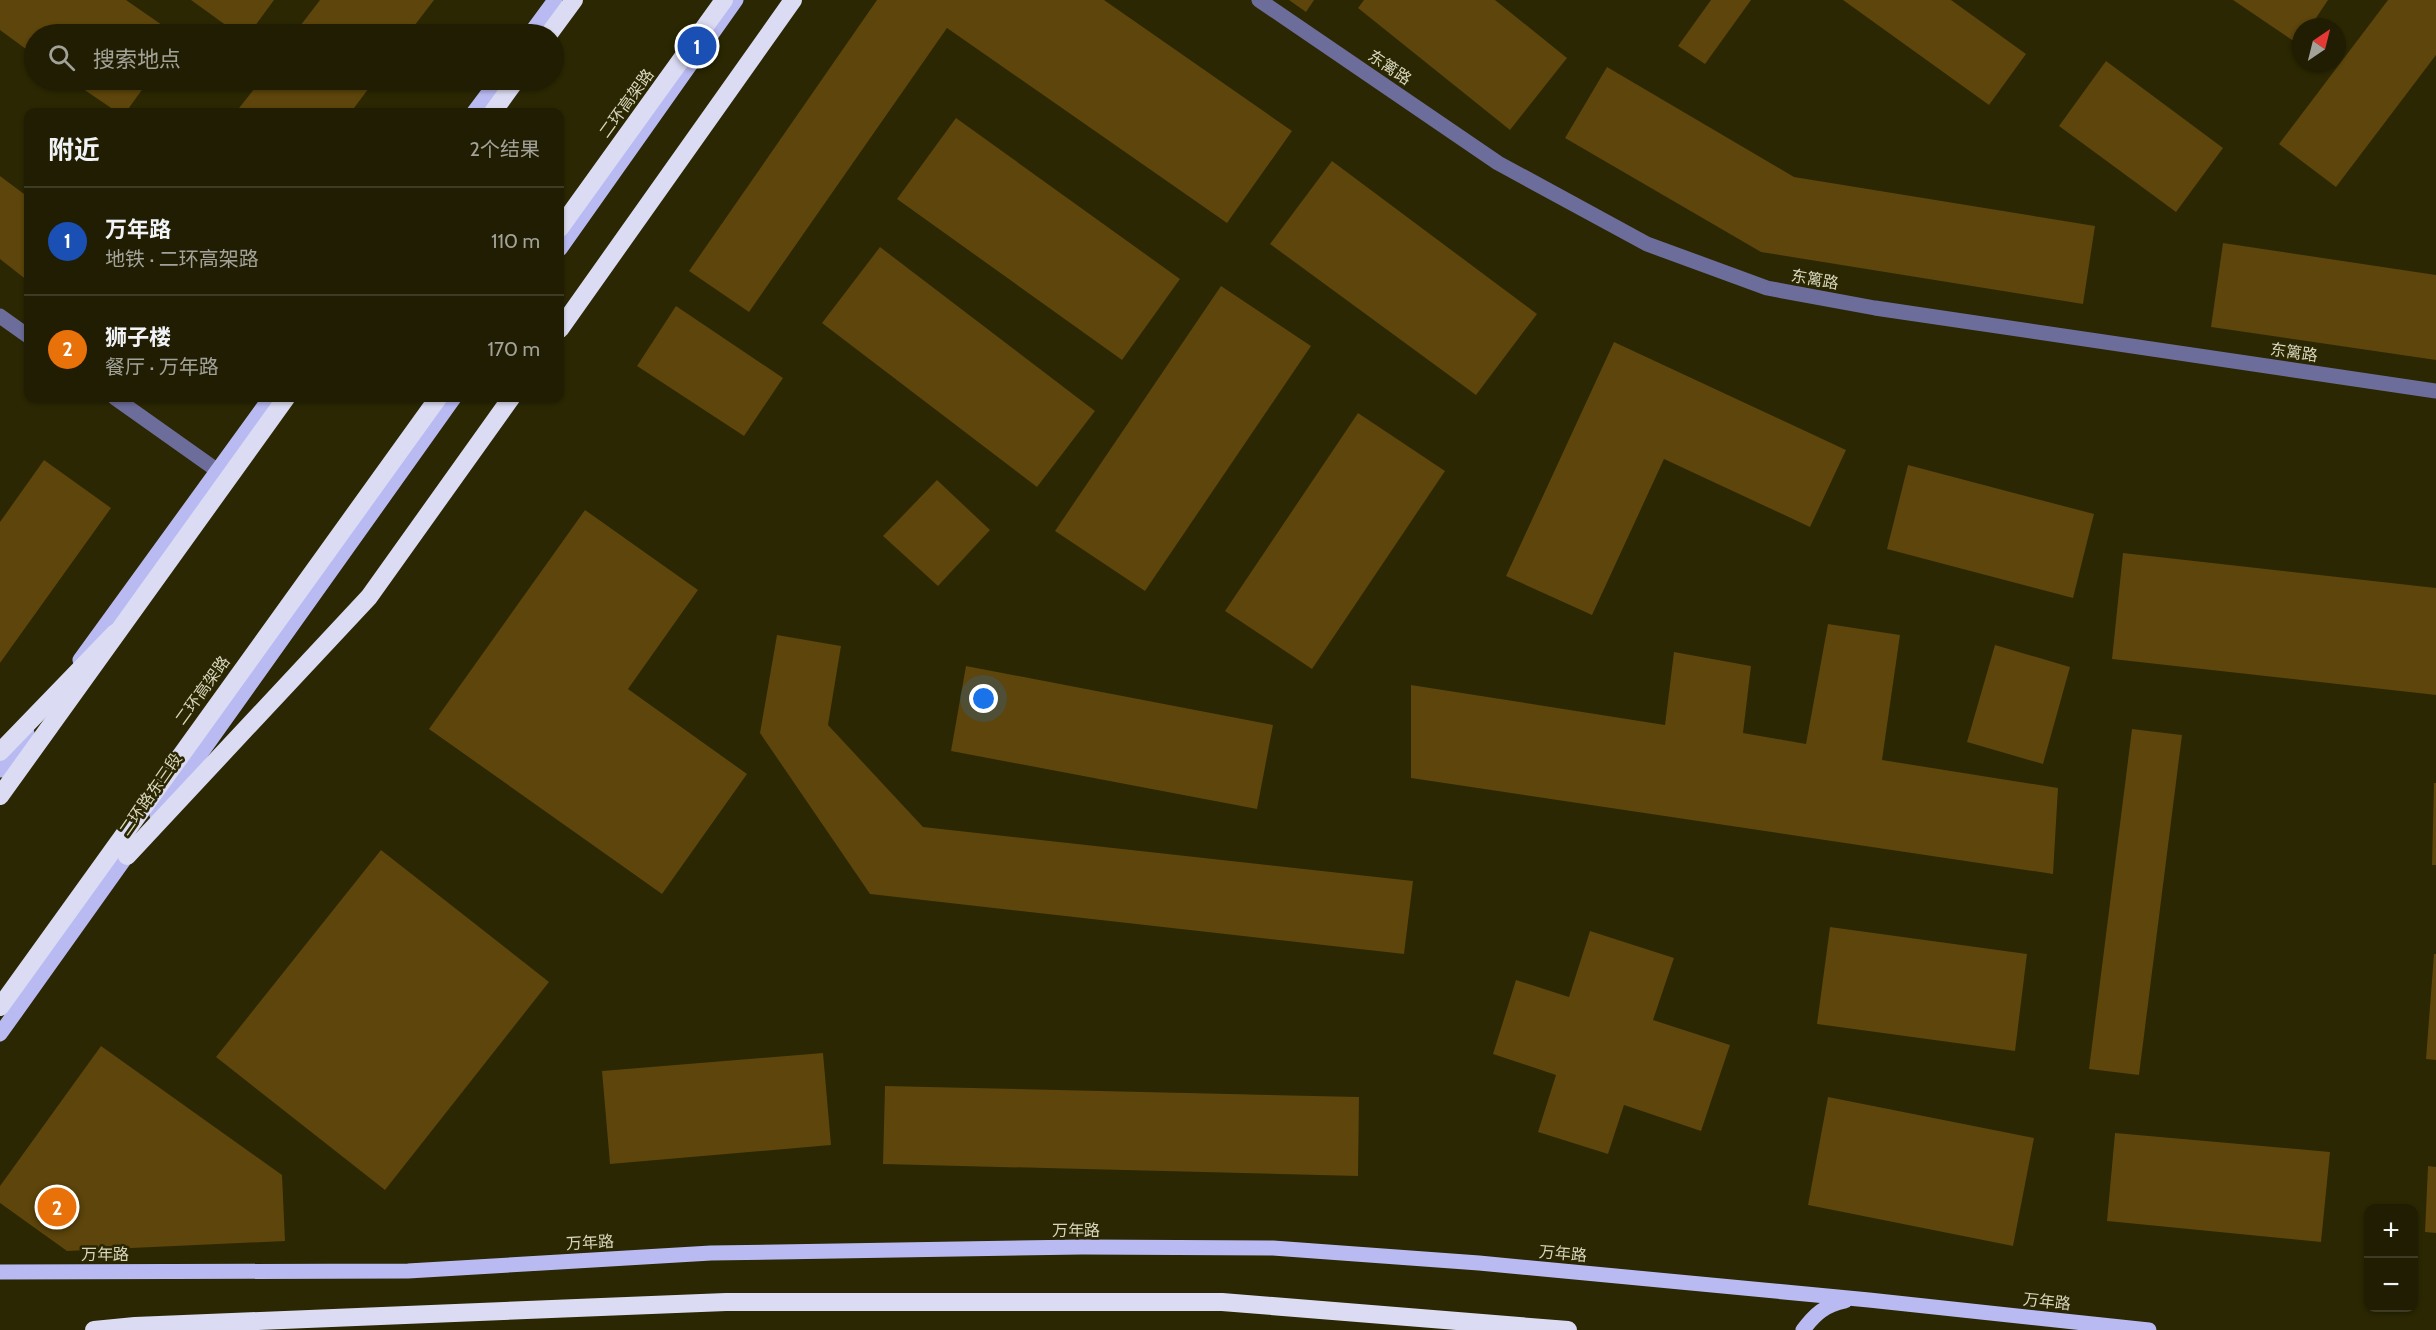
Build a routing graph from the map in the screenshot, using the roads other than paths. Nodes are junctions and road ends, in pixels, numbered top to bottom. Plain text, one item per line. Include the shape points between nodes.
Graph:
1 (555, 0) edge
2 (574, 0) edge
3 (724, 0) edge
4 (736, 0) edge
5 (793, 0) edge
6 (1259, 0) edge
7 (537, 24) edge
8 (556, 24) edge
9 (490, 90) edge
10 (509, 90) edge
11 (477, 108) edge
12 (496, 108) edge
13 (564, 222) edge
14 (564, 243) edge
15 (0, 316) edge
16 (564, 323) edge
17 (24, 333) edge
18 (2436, 392) edge
19 (121, 402) edge
20 (267, 402) edge
21 (283, 402) edge
22 (435, 402) edge
23 (451, 402) edge
24 (508, 402) edge
25 (218, 471) junction
26 (115, 633) junction
27 (0, 752) edge
28 (0, 770) edge
29 (0, 796) edge
30 (128, 856) junction
31 (0, 1007) edge
32 (0, 1034) edge
33 (0, 1272) edge
34 (1869, 1300) junction
35 (94, 1330) edge
36 (1568, 1330) edge
37 (1803, 1330) edge
38 (2149, 1330) edge

1 - 7 main road
2 - 8 highway
3 - 13 highway, 二环高架路
4 - 14 main road
5 - 16 highway
6 - 18 street, 东篱路 via 1498,163 1647,244 1767,288 1875,308
9 - 11 main road
10 - 12 highway
15 - 17 street
19 - 25 street
20 - 25 main road
21 - 26 highway
22 - 31 highway, 二环高架路
23 - 30 main road, 二环路东三段
24 - 30 highway via 369,597
25 - 28 main road
26 - 27 highway, bridge
26 - 29 highway, bridge
30 - 32 main road, 二环路东三段
33 - 34 main road, 万年路 via 408,1271 711,1253 1273,1248
34 - 37 main road via 1827,1305
34 - 38 main road, 万年路
35 - 36 highway via 726,1302 1222,1302

